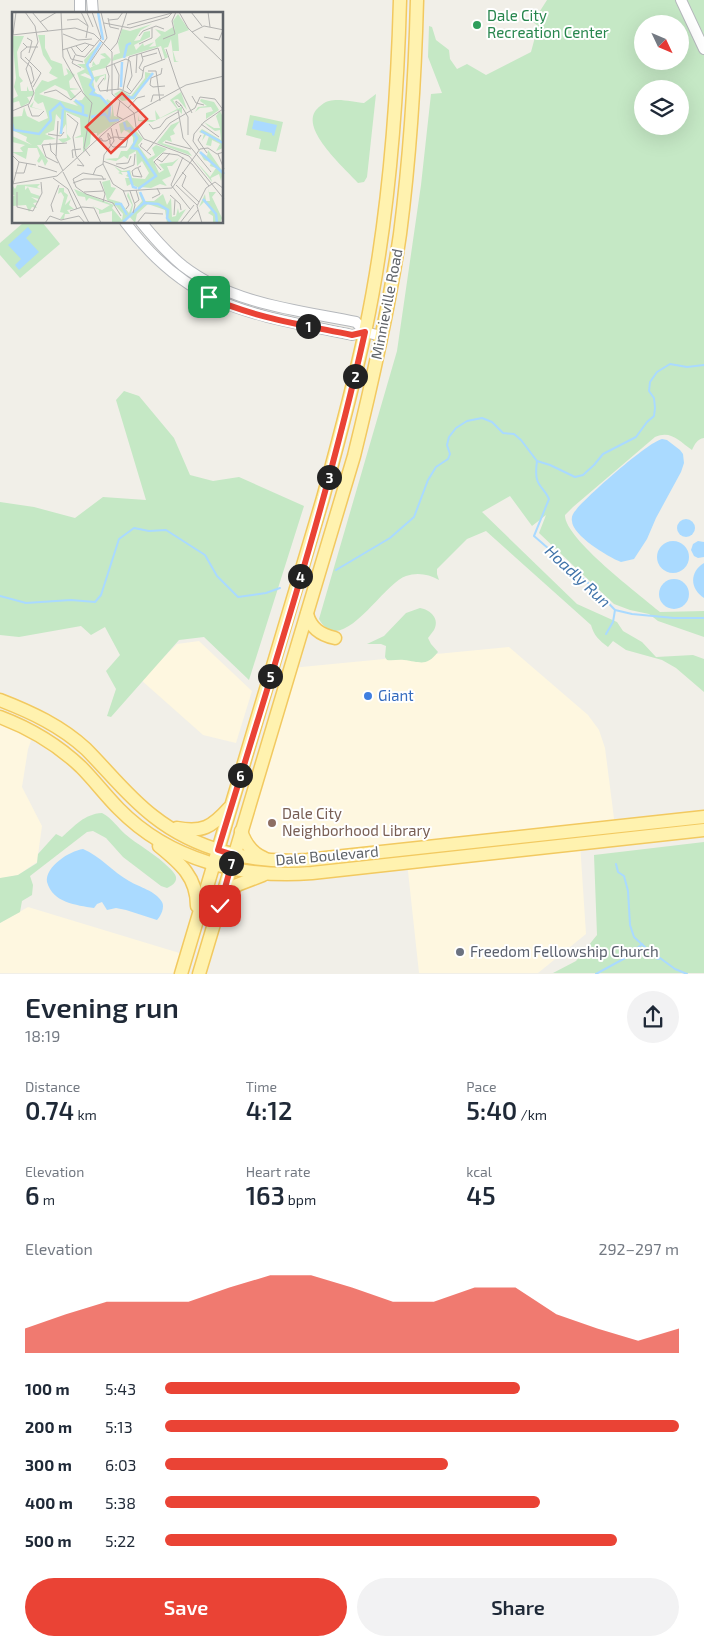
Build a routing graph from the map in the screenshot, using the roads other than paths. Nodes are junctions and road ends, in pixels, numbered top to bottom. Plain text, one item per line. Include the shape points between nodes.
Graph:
1 (400, 0) edge
2 (417, 0) edge
3 (681, 0) edge
4 (704, 50) edge
5 (127, 224) edge
6 (142, 224) edge
7 (365, 332) junction
8 (381, 336) junction
9 (307, 614) junction
10 (335, 638) dead end
11 (0, 700) edge
12 (0, 717) edge
13 (230, 806) junction
14 (704, 817) edge
15 (168, 827) junction
16 (704, 830) edge
17 (241, 831) junction
18 (147, 832) junction
19 (218, 850) junction
20 (234, 855) junction
21 (273, 861) junction
22 (214, 864) junction
23 (230, 868) junction
24 (266, 874) junction
25 (220, 906) junction
26 (197, 920) junction
27 (181, 974) edge
28 (199, 974) edge

1 - 7 main road, Minnieville Road via 394,124 380,244
2 - 8 main road, Minnieville Road via 406,181
3 - 4 street
5 - 7 street via 160,264 222,303 257,315 352,335
6 - 7 street via 183,266 227,291 259,302 356,322
7 - 8 street
7 - 13 main road, Minnieville Road via 323,498
8 - 9 main road, Minnieville Road via 354,456
9 - 10 main road via 316,631
9 - 17 main road, Minnieville Road
11 - 15 main road, Dale Boulevard via 44,719 71,736 141,806
12 - 18 main road, Dale Boulevard via 56,746 119,810
13 - 15 main road via 204,829
13 - 19 main road, Minnieville Road
14 - 21 main road, Dale Boulevard
15 - 19 main road, Dale Boulevard
16 - 24 main road, Dale Boulevard via 312,873
17 - 20 main road, Minnieville Road
17 - 21 main road via 253,852
18 - 22 main road, Dale Boulevard via 181,852
18 - 26 main road via 193,881 197,893
19 - 20 main road, Dale Boulevard
19 - 22 main road, Minnieville Road
20 - 21 main road, Dale Boulevard
20 - 23 main road, Minnieville Road
22 - 23 main road, Dale Boulevard
22 - 26 main road, Minnieville Road
23 - 24 main road, Dale Boulevard
23 - 25 main road, Minnieville Road
24 - 25 main road via 237,885
25 - 28 main road, Minnieville Road
26 - 27 main road, Minnieville Road

